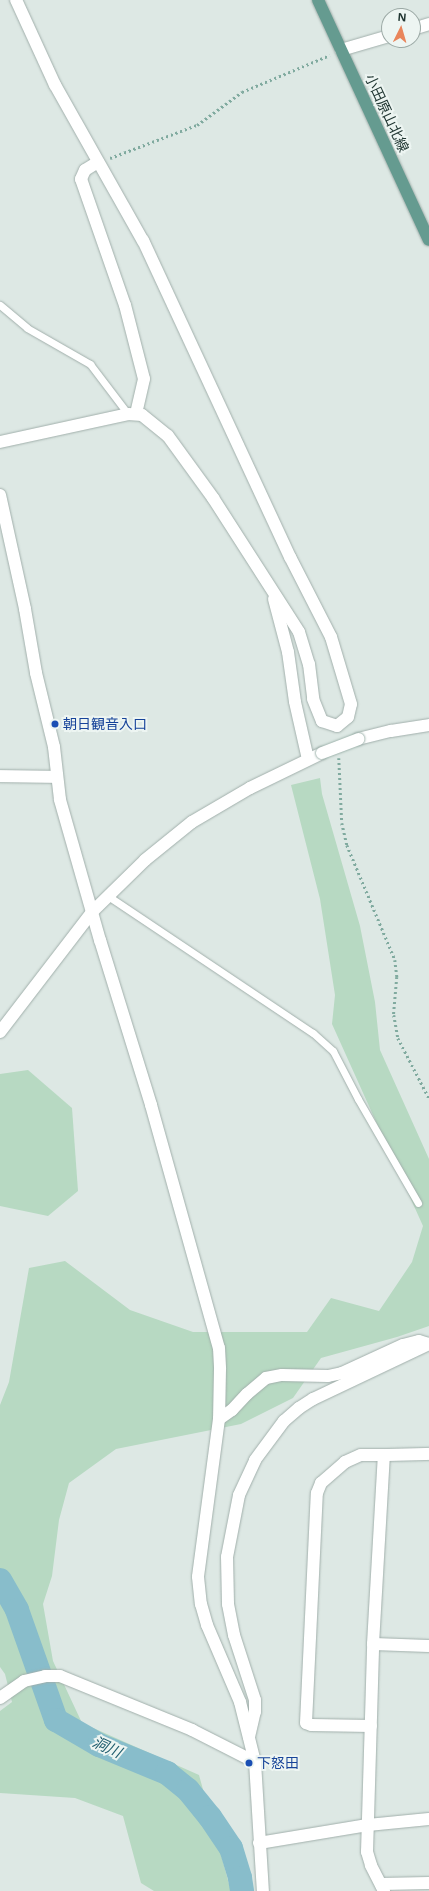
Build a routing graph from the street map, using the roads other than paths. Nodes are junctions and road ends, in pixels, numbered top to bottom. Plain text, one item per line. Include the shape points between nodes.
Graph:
1 (16, 0) edge
2 (318, 0) edge
3 (381, 38) edge
4 (341, 50) junction
5 (98, 162) junction
6 (429, 240) edge
7 (0, 305) edge
8 (132, 414) junction
9 (0, 442) edge
10 (0, 495) edge
11 (270, 584) junction
12 (429, 725) edge
13 (308, 759) junction
14 (0, 776) edge
15 (57, 777) junction
16 (108, 896) junction
17 (93, 911) junction
18 (0, 1032) edge
19 (418, 1203) dead end
20 (429, 1344) edge
21 (219, 1419) junction
22 (429, 1454) edge
23 (384, 1455) junction
24 (373, 1644) junction
25 (429, 1646) edge
26 (0, 1698) edge
27 (370, 1726) junction
28 (249, 1737) junction
29 (255, 1762) junction
30 (429, 1819) edge
31 (368, 1825) junction
32 (259, 1843) junction
33 (429, 1883) edge
34 (382, 1888) edge
35 (263, 1891) edge

1 - 5 street via 55,84
2 - 4 main road, 小田原山北線
3 - 4 street
4 - 6 main road, 小田原山北線
5 - 8 street via 85,170 81,179 125,305 144,379
5 - 11 street via 143,241 290,557 331,637 351,704 348,717 337,726 322,721 313,698 309,664 299,632
7 - 8 lane via 27,328 90,364
8 - 9 street
8 - 11 street via 142,415 168,436
10 - 15 street via 36,673 54,747
11 - 13 street via 288,652 295,702
12 - 13 street, bridge via 358,739
13 - 16 street via 250,788 192,822
14 - 15 street
15 - 17 street via 60,800
16 - 17 street
16 - 19 lane via 313,1033 334,1051 358,1099
17 - 18 street
17 - 21 street via 219,1348
20 - 21 street via 419,1341 404,1345 342,1373 328,1376 282,1374 266,1378
20 - 28 street via 299,1408 284,1421 256,1460 239,1496 227,1558 228,1604 234,1635 255,1700
21 - 28 street via 198,1577 201,1604 207,1625 240,1702
22 - 23 street
23 - 24 street
23 - 27 street via 361,1455 345,1462 321,1483 317,1493 316,1509 306,1723
24 - 25 street
24 - 27 street
26 - 29 street via 24,1681 45,1676 60,1676 192,1730
27 - 31 street
28 - 29 street
29 - 32 street
30 - 31 street
31 - 32 street
31 - 34 street via 368,1852
32 - 35 street
33 - 34 street

